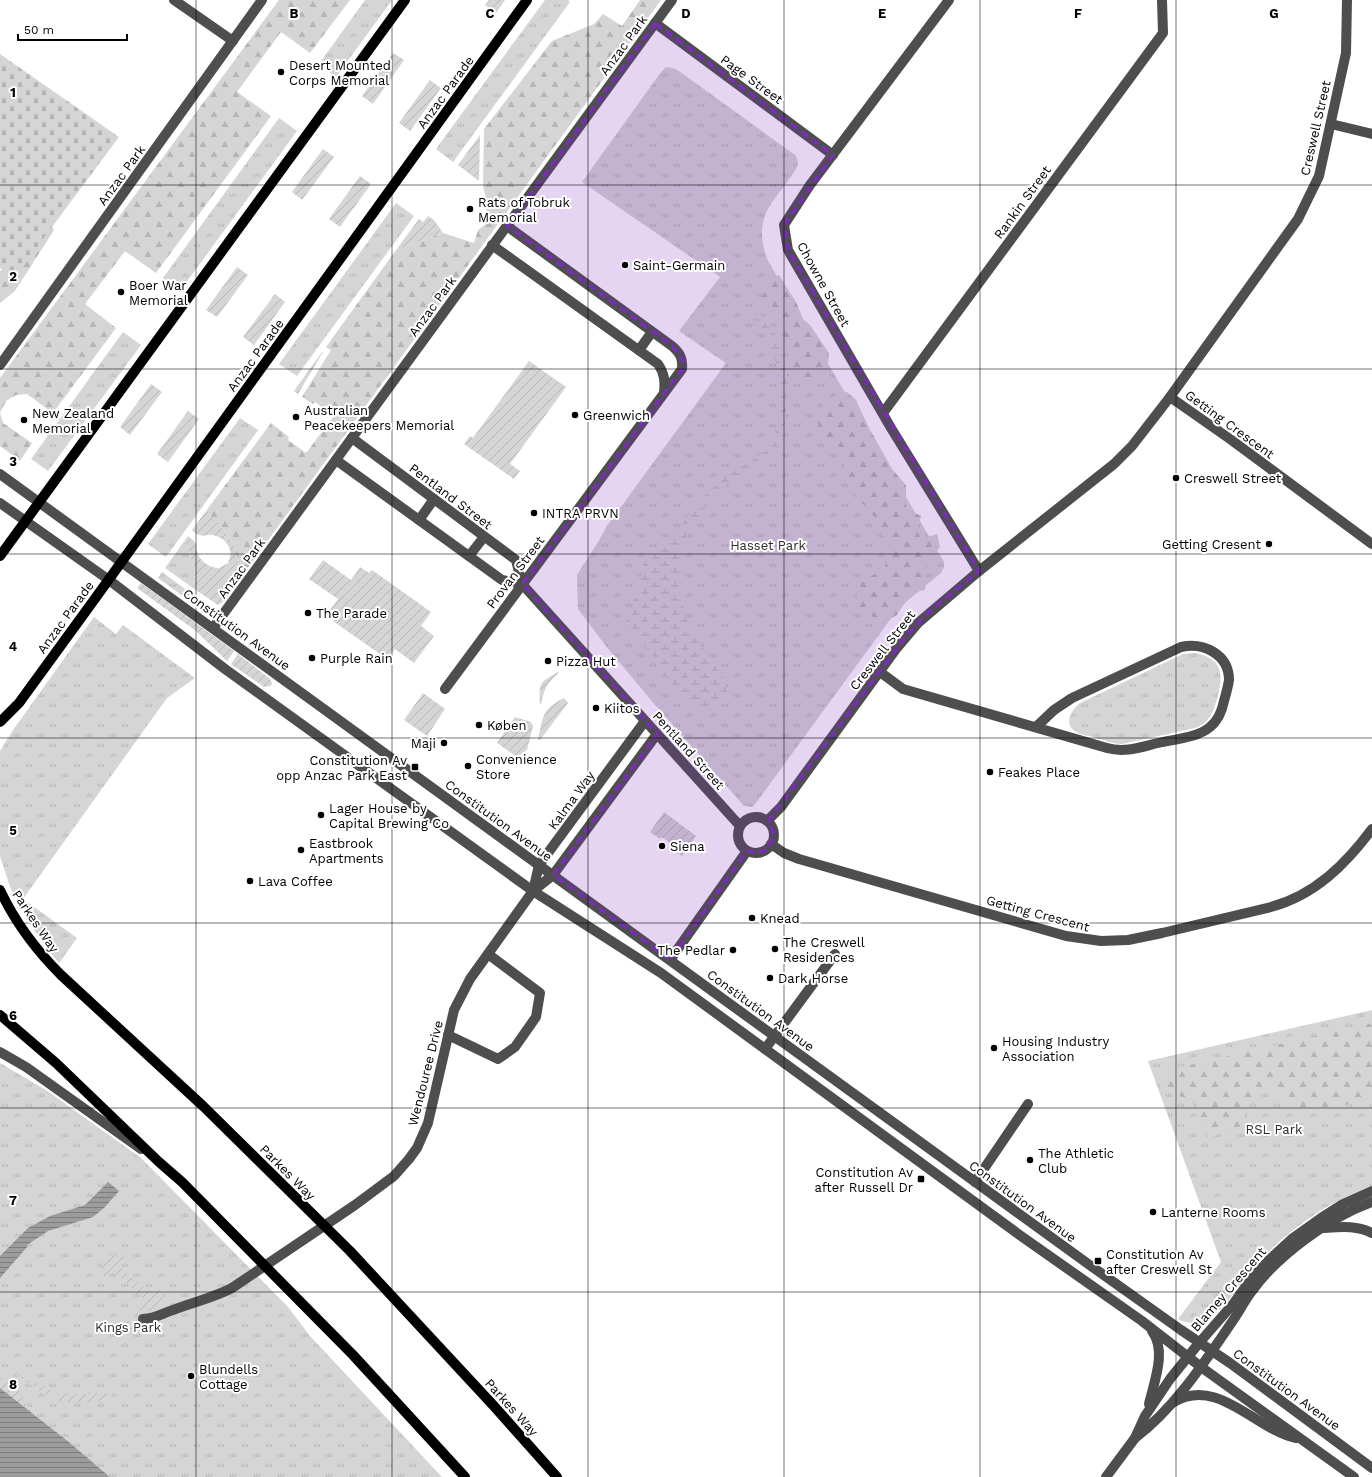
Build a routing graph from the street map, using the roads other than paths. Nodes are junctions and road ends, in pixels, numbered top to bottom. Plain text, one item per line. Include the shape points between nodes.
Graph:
1 (174, 0) edge
2 (262, 0) edge
3 (405, 0) edge
4 (527, 0) edge
5 (672, 0) edge
6 (949, 0) edge
7 (1162, 0) edge
8 (1347, 0) edge
9 (655, 23) junction
10 (233, 41) junction
11 (1331, 124) junction
12 (1372, 134) edge
13 (833, 155) junction
14 (507, 226) junction
15 (492, 245) junction
16 (652, 332) junction
17 (639, 350) junction
18 (0, 365) edge
19 (664, 393) junction
20 (1170, 397) junction
21 (883, 413) junction
22 (352, 438) junction
23 (336, 460) junction
24 (0, 474) edge
25 (434, 499) junction
26 (39, 502) junction
27 (0, 503) edge
28 (419, 520) junction
29 (25, 521) junction
30 (484, 537) junction
31 (1372, 544) edge
32 (0, 556) edge
33 (469, 556) junction
34 (122, 561) junction
35 (979, 571) junction
36 (109, 580) junction
37 (522, 584) junction
38 (213, 628) junction
39 (880, 672) junction
40 (445, 689) dead end
41 (645, 721) junction
42 (0, 722) edge
43 (1036, 727) junction
44 (657, 734) junction
45 (768, 821) junction
46 (740, 826) junction
47 (1372, 829) edge
48 (771, 844) junction
49 (746, 850) junction
50 (540, 865) junction
51 (554, 875) junction
52 (0, 890) edge
53 (533, 891) junction
54 (488, 954) junction
55 (835, 954) dead end
56 (670, 960) junction
57 (0, 1015) edge
58 (448, 1035) junction
59 (775, 1036) junction
60 (765, 1049) junction
61 (0, 1052) edge
62 (1028, 1104) dead end
63 (159, 1162) junction
64 (977, 1183) junction
65 (969, 1198) junction
66 (1369, 1200) edge
67 (1322, 1228) junction
68 (1372, 1233) edge
69 (143, 1319) dead end
70 (1142, 1321) junction
71 (1199, 1343) junction
72 (1212, 1351) junction
73 (1188, 1357) junction
74 (1201, 1367) junction
75 (1167, 1408) junction
76 (1145, 1416) junction
77 (1135, 1438) junction
78 (1302, 1440) junction
79 (1372, 1468) edge
80 (465, 1477) edge
81 (557, 1477) edge
82 (1106, 1477) edge
83 (1354, 1477) edge

1 - 10 street
2 - 10 street, Anzac Park
3 - 26 main road
4 - 34 main road, Anzac Parade
5 - 9 street, Anzac Park
6 - 13 street, Chowne Street
7 - 21 street, Rankin Street via 1163,33
8 - 11 street, Creswell Street via 1346,53
9 - 13 street, Page Street
9 - 14 street, Anzac Park
10 - 18 street, Anzac Park
11 - 12 street
11 - 20 street, Creswell Street via 1320,176 1297,221
13 - 21 street, Chowne Street via 784,225 788,250
14 - 15 street, Anzac Park
14 - 16 street, Provan Street
15 - 17 street
15 - 22 street, Anzac Park
16 - 17 street
16 - 19 street, Provan Street via 679,352 683,361 682,369
17 - 19 street via 663,371
19 - 37 street, Provan Street
20 - 31 street, Getting Crescent
20 - 35 street, Creswell Street via 1118,460
21 - 35 street, Chowne Street
22 - 23 street, Anzac Park
22 - 25 street, Pentland Street
23 - 28 street
23 - 38 street, Anzac Park
24 - 26 street, Constitution Avenue
25 - 28 street
25 - 30 street, Pentland Street
26 - 29 main road
26 - 34 street, Constitution Avenue
27 - 29 street
28 - 33 street
29 - 32 main road
29 - 36 street
30 - 33 street
30 - 37 street, Pentland Street via 516,560
33 - 37 street via 502,580
34 - 36 main road, Anzac Parade
34 - 38 street, Constitution Avenue
35 - 39 street, Creswell Street via 918,623
36 - 42 main road, Anzac Parade via 19,703
36 - 53 street via 225,669
37 - 40 street, Provan Street
37 - 41 street, Pentland Street
38 - 50 street, Constitution Avenue
39 - 43 street via 903,689
39 - 45 street, Creswell Street
41 - 44 street, Pentland Street
41 - 50 street, Kalma Way
43 - 43 street via 1120,750 1131,750 1203,732 1219,716 1228,685 1227,670 1222,659 1212,651 1195,646 1181,647 1072,698
44 - 46 street, Pentland Street
44 - 51 street
45 - 46 street via 752,817
45 - 48 street via 773,830
46 - 49 street via 739,843
47 - 48 street, Getting Crescent via 1332,874 1311,890 1290,901 1146,937 1107,941 1066,936 799,859
48 - 49 street via 763,852 752,853
49 - 56 street
50 - 51 street, Constitution Avenue
50 - 53 street, Kalma Way
51 - 53 street
51 - 56 street, Constitution Avenue
52 - 81 main road, Parkes Way via 12,913 46,960 203,1106 350,1252
53 - 54 street, Wendouree Drive
53 - 60 street via 661,973
54 - 58 street, Wendouree Drive via 470,979 454,1010
54 - 58 street via 540,993 536,1016 515,1047 498,1059
55 - 59 street
56 - 59 street, Constitution Avenue
57 - 63 main road via 56,1063
58 - 69 street, Wendouree Drive via 428,1123 417,1148 394,1176 355,1206 232,1288 155,1318
59 - 60 street
59 - 64 street, Constitution Avenue
60 - 65 street
61 - 63 street via 26,1067
62 - 64 street
63 - 80 main road via 182,1182 353,1355
64 - 65 street
64 - 71 street, Constitution Avenue
65 - 70 street
66 - 67 street, Blamey Crescent
66 - 71 street, Blamey Crescent via 1343,1204 1276,1253 1251,1279
67 - 68 street via 1355,1227
67 - 72 street, Blamey Crescent via 1285,1256 1262,1278
70 - 73 street
70 - 76 street via 1155,1335 1159,1348
71 - 72 street, Constitution Avenue
71 - 73 street, Blamey Crescent
72 - 74 street, Blamey Crescent
72 - 79 street, Constitution Avenue
73 - 74 street
73 - 76 street, Blamey Crescent
74 - 75 street, Blamey Crescent
74 - 78 street
75 - 77 street
75 - 78 street via 1175,1401 1190,1395 1206,1396 1231,1404 1279,1433
76 - 77 street
77 - 82 street
78 - 83 street

